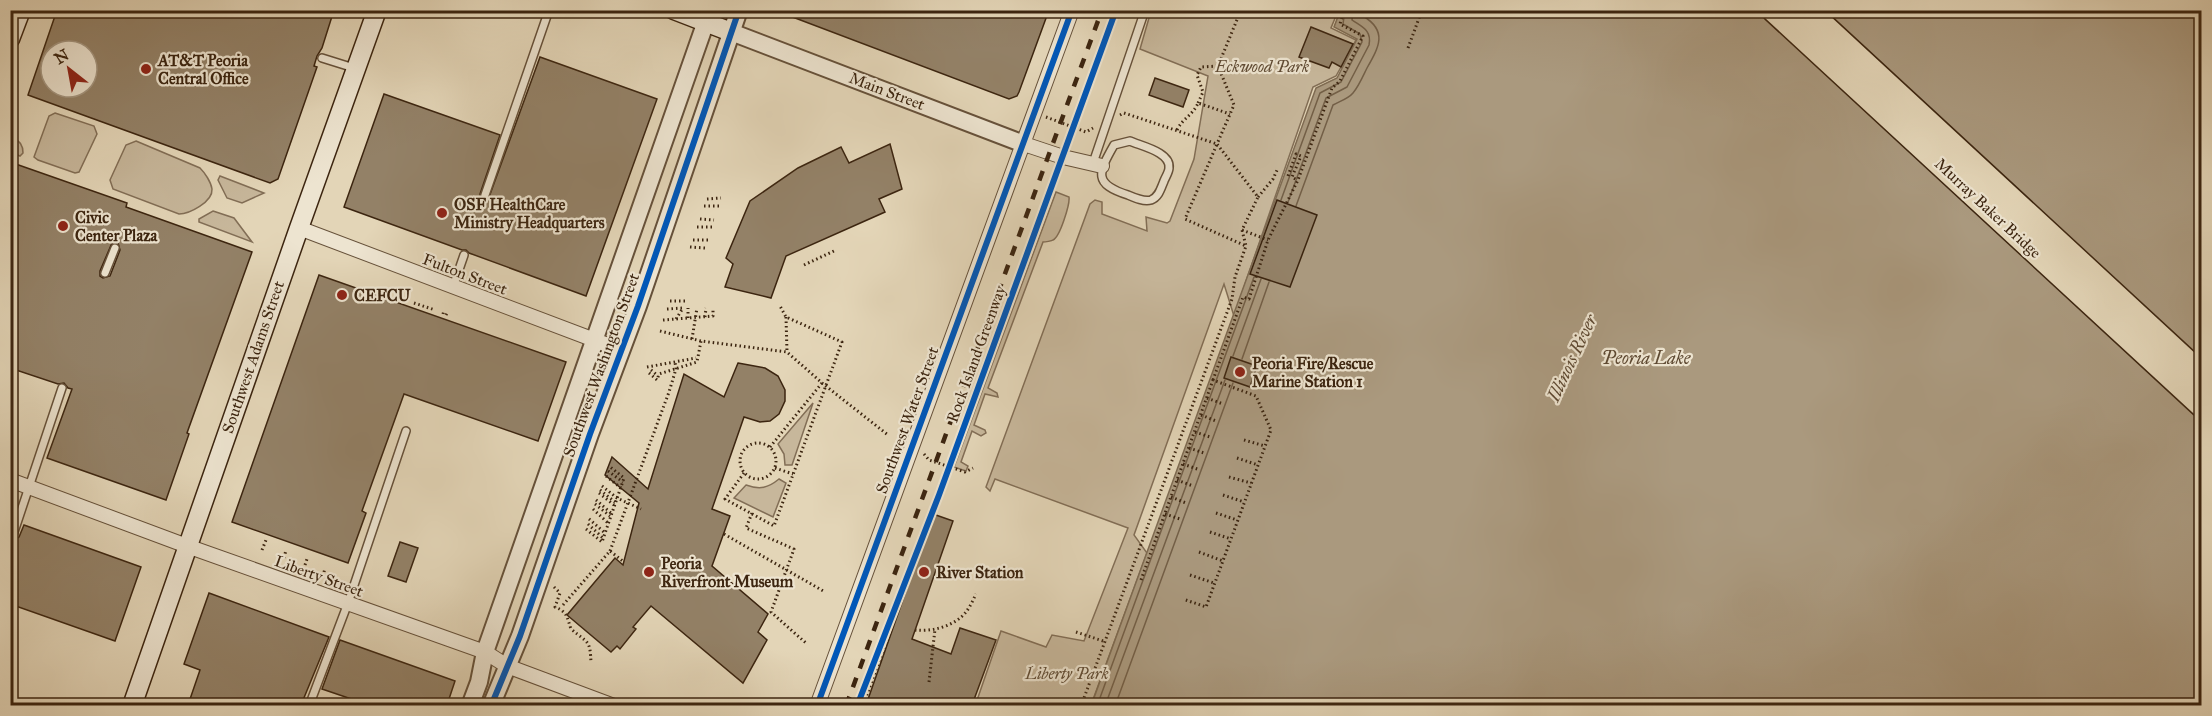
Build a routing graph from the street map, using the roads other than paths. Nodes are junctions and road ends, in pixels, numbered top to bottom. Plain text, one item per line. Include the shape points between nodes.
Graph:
1 (21, 10) edge
2 (377, 10) edge
3 (549, 10) edge
4 (674, 10) edge
5 (739, 10) edge
6 (1072, 10) edge
7 (1145, 10) edge
8 (1774, 10) edge
9 (1806, 10) edge
10 (708, 16) edge
11 (731, 32) junction
12 (10, 39) edge
13 (322, 58) dead end
14 (356, 69) junction
15 (1024, 144) junction
16 (1097, 165) junction
17 (485, 195) dead end
18 (299, 228) junction
19 (115, 248) dead end
20 (464, 255) dead end
21 (105, 273) dead end
22 (453, 287) junction
23 (594, 341) junction
24 (621, 350) junction
25 (2202, 376) edge
26 (62, 388) dead end
27 (2202, 405) edge
28 (406, 431) dead end
29 (10, 480) edge
30 (29, 487) junction
31 (13, 535) dead end
32 (187, 546) junction
33 (348, 603) junction
34 (485, 652) junction
35 (507, 666) junction
36 (132, 705) edge
37 (309, 705) edge
38 (470, 705) edge
39 (491, 705) edge
40 (614, 705) edge
41 (817, 705) edge

1 - 12 main road
2 - 14 main road, Southwest Adams Street
3 - 17 lane
4 - 10 main road, Main Street
5 - 11 street, Southwest Washington Street
6 - 15 street, Southwest Water Street
7 - 16 lane
8 - 27 highway, Murray Baker Bridge
9 - 25 highway, Murray Baker Bridge
10 - 11 main road, Main Street
10 - 23 street, Southwest Washington Street
11 - 15 street, Main Street
11 - 24 street, Southwest Washington Street
13 - 14 lane
14 - 18 main road, Southwest Adams Street
15 - 16 street, Main Street
15 - 41 street, Southwest Water Street
16 - 16 lane via 1104,184 1113,191 1144,200 1158,194 1169,168 1168,160 1160,153 1130,141 1114,145
18 - 22 street, Fulton Street
18 - 32 main road, Southwest Adams Street
19 - 21 lane
20 - 22 lane
22 - 23 street, Fulton Street
23 - 24 street, Fulton Street
23 - 34 street, Southwest Washington Street
24 - 35 street, Southwest Washington Street
26 - 30 lane
28 - 33 lane
29 - 30 street, Liberty Street
30 - 31 lane
30 - 32 street, Liberty Street
32 - 33 street, Liberty Street
32 - 36 main road, Southwest Adams Street
33 - 34 street, Liberty Street
33 - 37 lane
34 - 35 street, Liberty Street
34 - 38 street, Southwest Washington Street
35 - 39 street, Southwest Washington Street
35 - 40 street, Liberty Street

